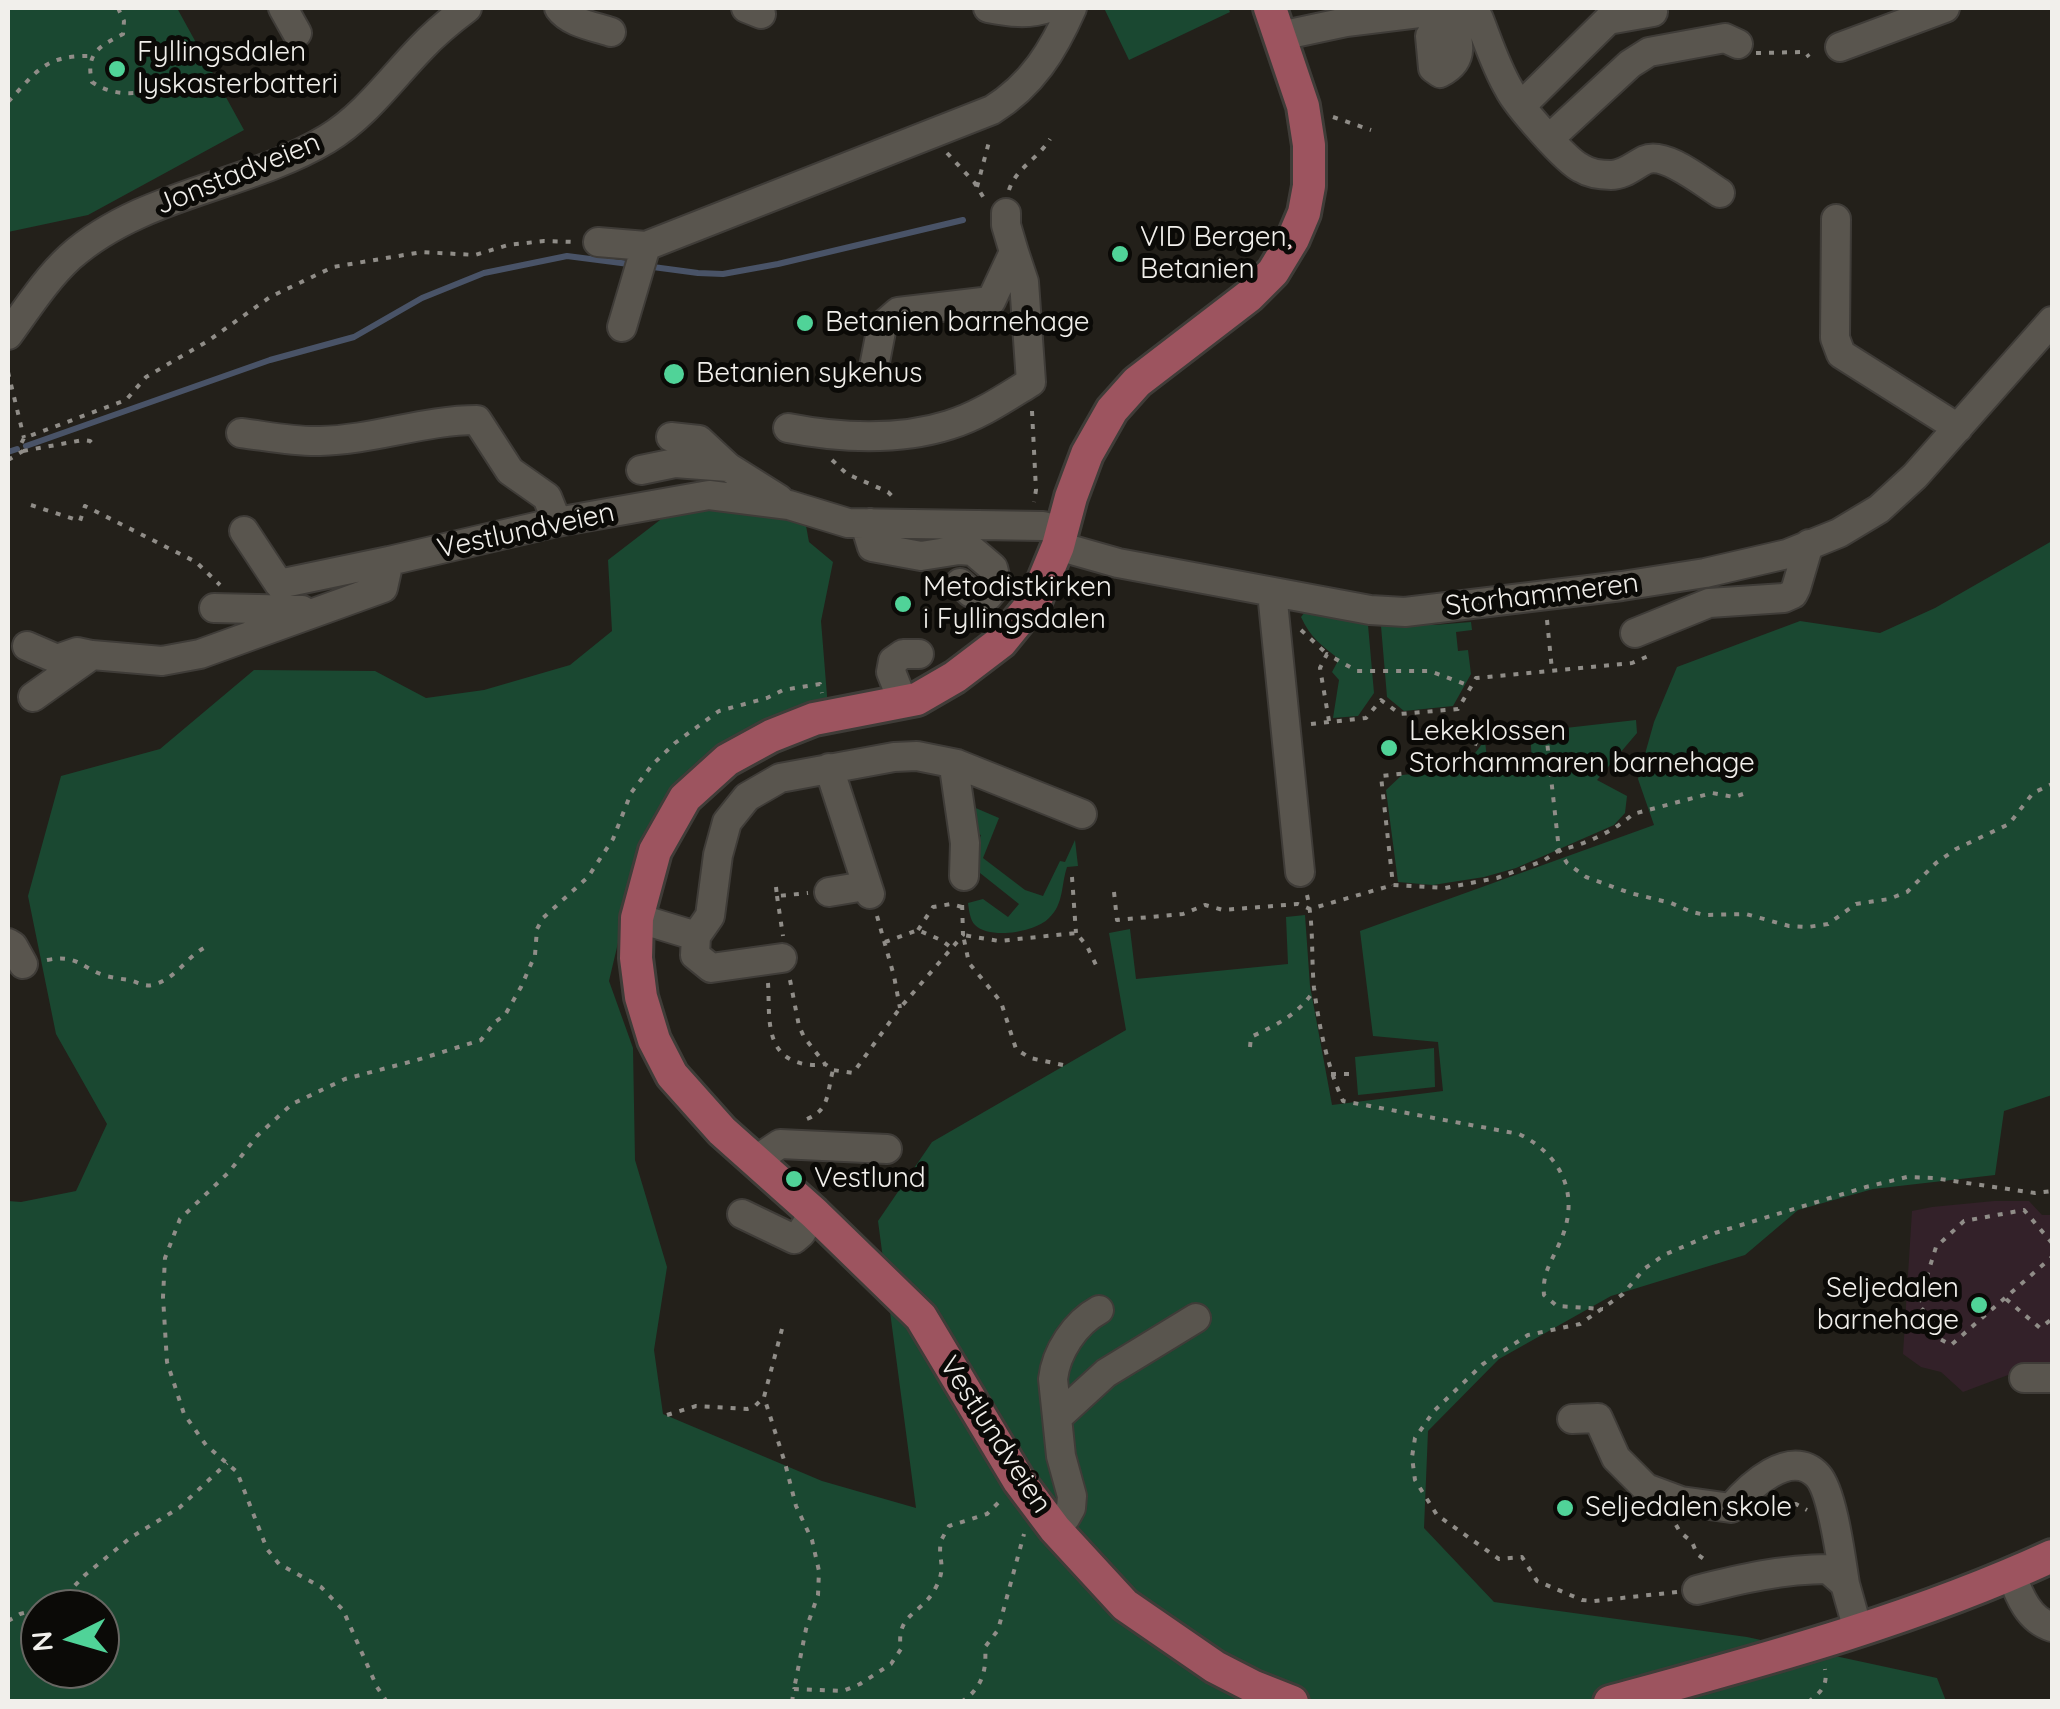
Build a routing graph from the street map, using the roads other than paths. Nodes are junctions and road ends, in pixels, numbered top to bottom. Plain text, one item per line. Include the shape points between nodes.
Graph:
1 (283, 8) edge
2 (467, 8) edge
3 (558, 8) edge
4 (1048, 8) edge
5 (1072, 8) edge
6 (1458, 8) edge
7 (1944, 8) edge
8 (1005, 9) edge
9 (1653, 12) dead end
10 (1275, 22) edge
11 (611, 32) dead end
12 (297, 33) dead end
13 (1430, 36) dead end
14 (1738, 44) road end
15 (1840, 46) dead end
16 (1521, 106) junction
17 (1550, 138) junction
18 (1720, 193) dead end
19 (1006, 213) road end
20 (1836, 218) dead end
21 (598, 242) road end
22 (646, 246) junction
23 (1014, 252) junction
24 (2052, 321) edge
25 (622, 327) dead end
26 (8, 335) edge
27 (874, 367) dead end
28 (788, 428) dead end
29 (1958, 428) junction
30 (240, 433) dead end
31 (670, 437) dead end
32 (728, 467) junction
33 (641, 470) dead end
34 (789, 506) junction
35 (557, 522) junction
36 (870, 523) junction
37 (244, 531) dead end
38 (1051, 534) junction
39 (1809, 544) junction
40 (388, 561) junction
41 (960, 582) dead end
42 (1272, 592) junction
43 (214, 608) dead end
44 (319, 611) junction
45 (1647, 628) road end
46 (27, 646) dead end
47 (918, 654) dead end
48 (92, 655) junction
49 (34, 697) dead end
50 (903, 702) junction
51 (957, 764) junction
52 (829, 768) junction
53 (1082, 814) dead end
54 (1300, 872) road end
55 (964, 876) road end
56 (829, 892) road end
57 (637, 918) junction
58 (696, 936) junction
59 (780, 963) road end
60 (887, 1149) dead end
61 (758, 1162) junction
62 (814, 1213) junction
63 (742, 1214) dead end
64 (1099, 1310) dead end
65 (1196, 1318) dead end
66 (1058, 1417) junction
67 (1572, 1418) dead end
68 (1056, 1528) junction
69 (2052, 1556) edge
70 (2012, 1575) junction
71 (1845, 1584) junction
72 (1697, 1590) road end
73 (2052, 1627) edge
74 (1858, 1630) junction
75 (1292, 1702) edge
76 (1610, 1702) edge

1 - 12 street
2 - 26 street, Jonstadveien via 330,138 111,228 71,257
3 - 11 street via 572,20
4 - 8 street
5 - 22 street via 1044,62 997,107
6 - 10 street via 1346,22
6 - 13 street via 1456,59 1440,73 1433,68
6 - 16 street via 1479,18
7 - 15 street
9 - 16 street via 1608,20
10 - 38 main road, Vestlundveien via 1309,145 1309,186 1293,239 1249,296 1137,382 1112,410
14 - 17 street via 1725,38 1650,52
16 - 17 street
17 - 18 street via 1580,168 1597,174 1625,172 1658,157
19 - 23 street
20 - 29 street via 1835,338 1841,354
21 - 22 street
22 - 25 street
23 - 27 street via 991,301 898,312 882,326
23 - 28 street via 1024,282 1031,382 951,425 893,435
24 - 29 street, Storhammeren
29 - 39 street, Storhammeren via 1879,510
30 - 35 street via 318,442 477,420 510,472 547,497
31 - 32 street via 698,440
32 - 33 street via 674,463
32 - 34 street
34 - 35 street, Vestlundveien via 709,494
34 - 36 street, Vestlundveien
35 - 40 street, Vestlundveien
36 - 38 street, Vestlundveien
36 - 41 street via 872,546 921,556 973,551 994,568 988,596 971,594
37 - 40 street, Vestlundveien via 279,584
38 - 42 street, Storhammeren via 1118,564
38 - 50 main road, Vestlundveien via 1036,599 1001,642 956,677
39 - 42 street, Storhammeren via 1733,568 1405,612
39 - 45 street, Storhammeren via 1792,594 1709,603
40 - 44 street via 382,588
42 - 54 street
43 - 44 street
44 - 48 street via 200,654 162,661
46 - 48 street via 58,660 77,652
47 - 50 street via 893,662
48 - 49 street
50 - 57 main road, Vestlundveien via 826,716 727,760 685,798 655,851
51 - 52 street via 894,756
51 - 53 street
51 - 55 street
52 - 56 street via 868,888
52 - 58 street via 780,778 747,798 727,822 710,916
57 - 58 street
57 - 61 main road, Vestlundveien via 641,996 654,1040 672,1075
58 - 59 street via 695,955 712,968
60 - 61 street via 780,1144
61 - 62 main road, Vestlundveien
62 - 63 street via 794,1238
62 - 68 main road, Vestlundveien via 921,1317 1026,1491
64 - 66 street via 1058,1356
65 - 66 street via 1106,1374
66 - 68 street via 1072,1496
67 - 71 street via 1598,1418 1616,1458 1646,1488 1681,1501 1731,1508 1772,1471 1813,1471 1826,1489
68 - 75 main road, Vestlundveien via 1125,1605 1215,1667
69 - 70 main road
70 - 73 street via 2028,1610
70 - 74 main road
71 - 72 street via 1828,1569 1747,1576
71 - 74 street
74 - 76 main road

